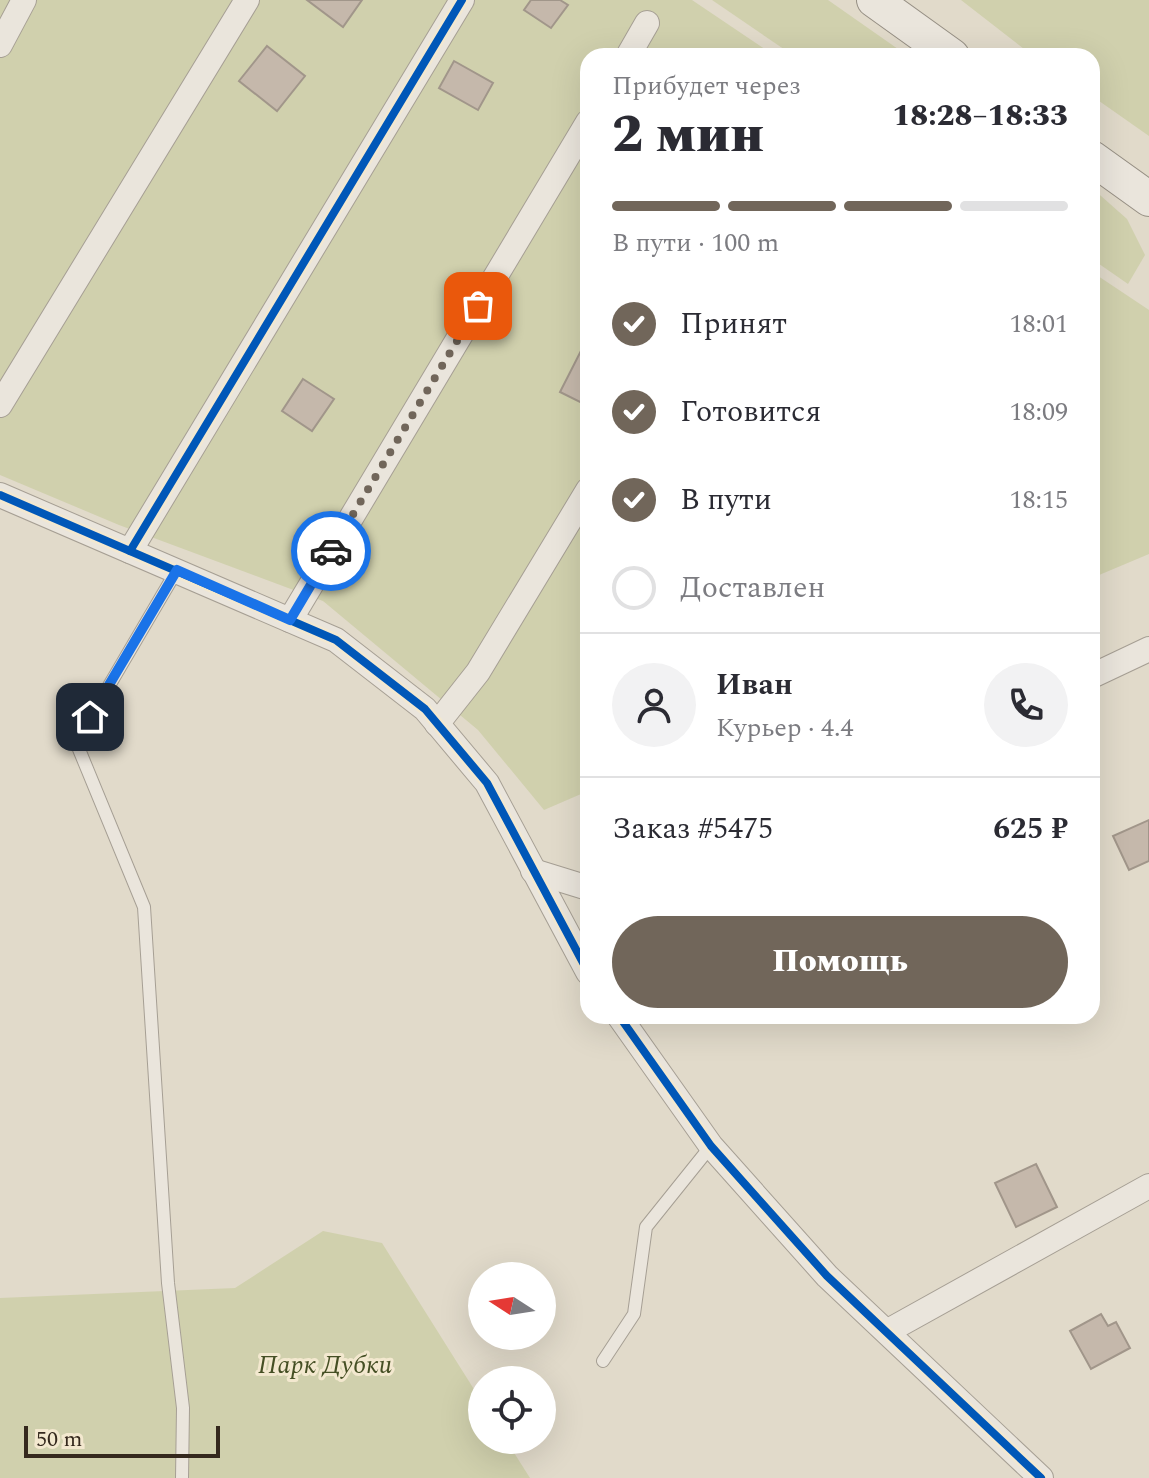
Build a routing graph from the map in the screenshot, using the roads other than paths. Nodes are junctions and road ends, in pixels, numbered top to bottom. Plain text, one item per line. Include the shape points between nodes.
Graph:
1 (24, 0) edge
2 (247, 0) edge
3 (462, 0) edge
4 (874, 0) edge
5 (647, 23) dead end
6 (0, 45) edge
7 (633, 48) edge
8 (941, 48) edge
9 (580, 135) edge
10 (1100, 164) edge
11 (1149, 199) edge
12 (0, 405) edge
13 (0, 495) edge
14 (580, 503) edge
15 (130, 551) junction
16 (177, 570) junction
17 (290, 620) junction
18 (1149, 649) edge
19 (1100, 672) edge
20 (437, 724) junction
21 (533, 871) junction
22 (580, 886) edge
23 (580, 957) edge
24 (625, 1024) edge
25 (711, 1146) junction
26 (1149, 1186) edge
27 (888, 1331) junction
28 (603, 1361) dead end
29 (182, 1478) edge
30 (1041, 1478) edge

1 - 6 street
2 - 12 street
3 - 15 street
4 - 8 street
5 - 7 street
9 - 17 street
10 - 11 street
13 - 15 street
14 - 20 street via 478,672
15 - 16 street
16 - 17 street
16 - 29 lane via 76,742 144,907 168,1283 183,1408
17 - 20 street via 336,640
18 - 19 street
20 - 21 street via 487,783
21 - 22 street
21 - 23 street
24 - 25 street
25 - 27 street via 827,1276
25 - 28 lane via 646,1227 634,1314
26 - 27 street
27 - 30 street

